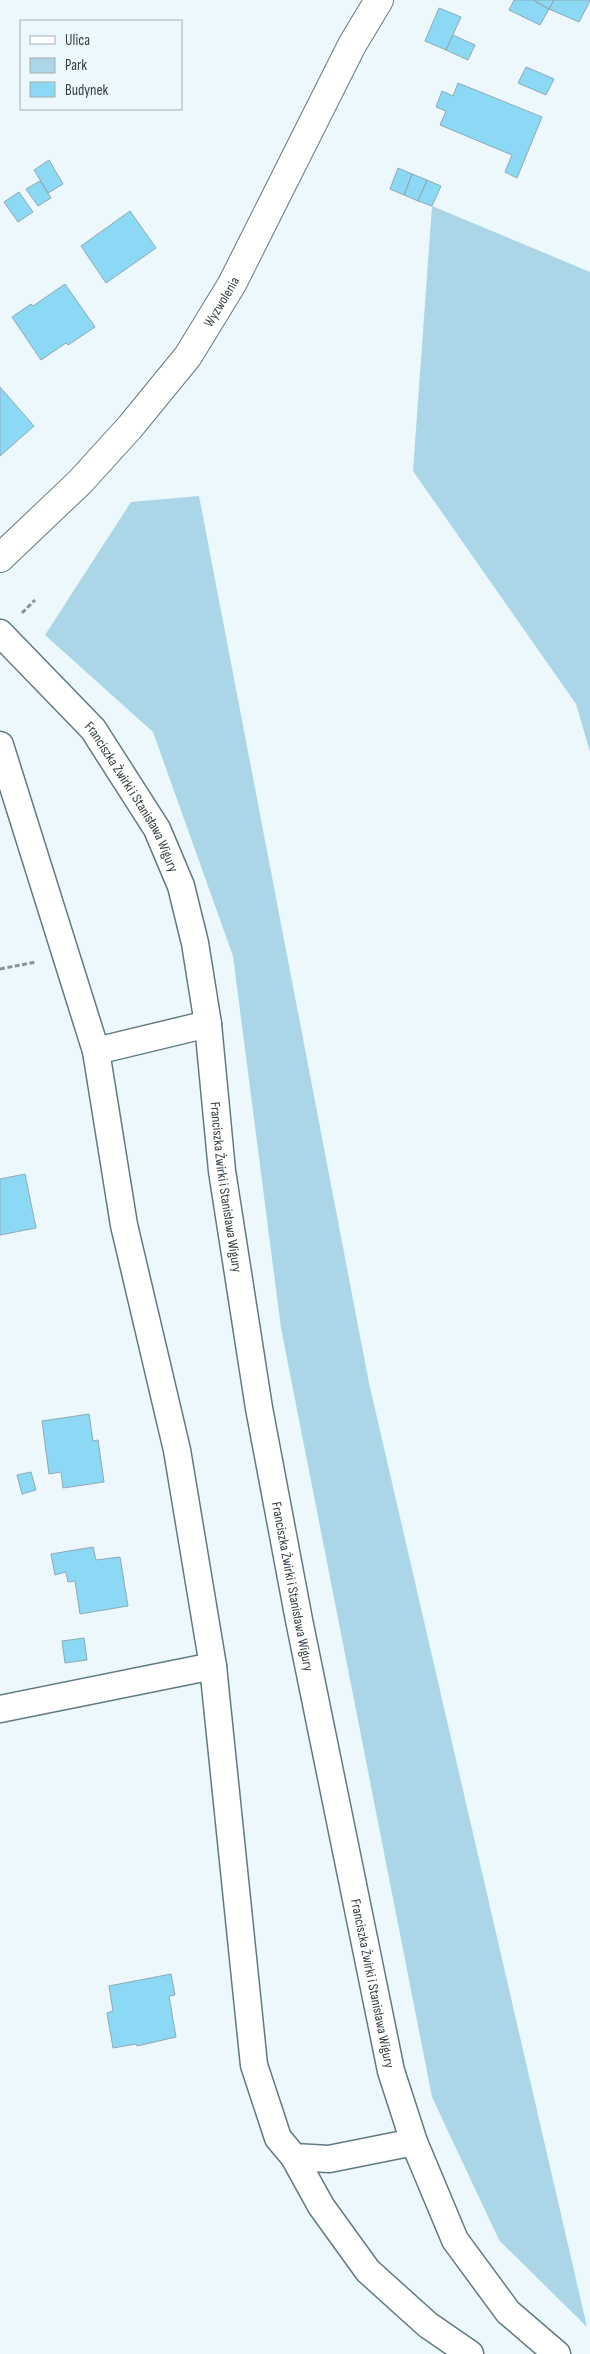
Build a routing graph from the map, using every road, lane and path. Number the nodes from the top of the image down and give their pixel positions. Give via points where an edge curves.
1 (378, 0) edge
2 (0, 558) edge
3 (0, 634) edge
4 (0, 745) edge
5 (66, 955) junction
6 (0, 970) edge
7 (208, 1024) junction
8 (96, 1051) junction
9 (212, 1666) junction
10 (0, 1709) edge
11 (414, 2142) junction
12 (294, 2157) junction
13 (470, 2354) edge
14 (557, 2354) edge

1 - 2 street, Wyzwolenia via 352,44 232,284 188,356 91,470
3 - 7 street, Franciszka Żwirki i Stanisława Wigury via 93,729 157,830 181,886 195,943
4 - 5 street
5 - 6 path
5 - 8 street
7 - 8 street
7 - 11 street, Franciszka Żwirki i Stanisława Wigury via 222,1171 263,1427 391,2070
8 - 9 street via 124,1225 177,1450
9 - 10 street
9 - 12 street via 254,2065 278,2138
11 - 12 street via 329,2159
11 - 14 street, Franciszka Żwirki i Stanisława Wigury via 455,2240 508,2312
12 - 13 street via 321,2206 368,2271 428,2325

